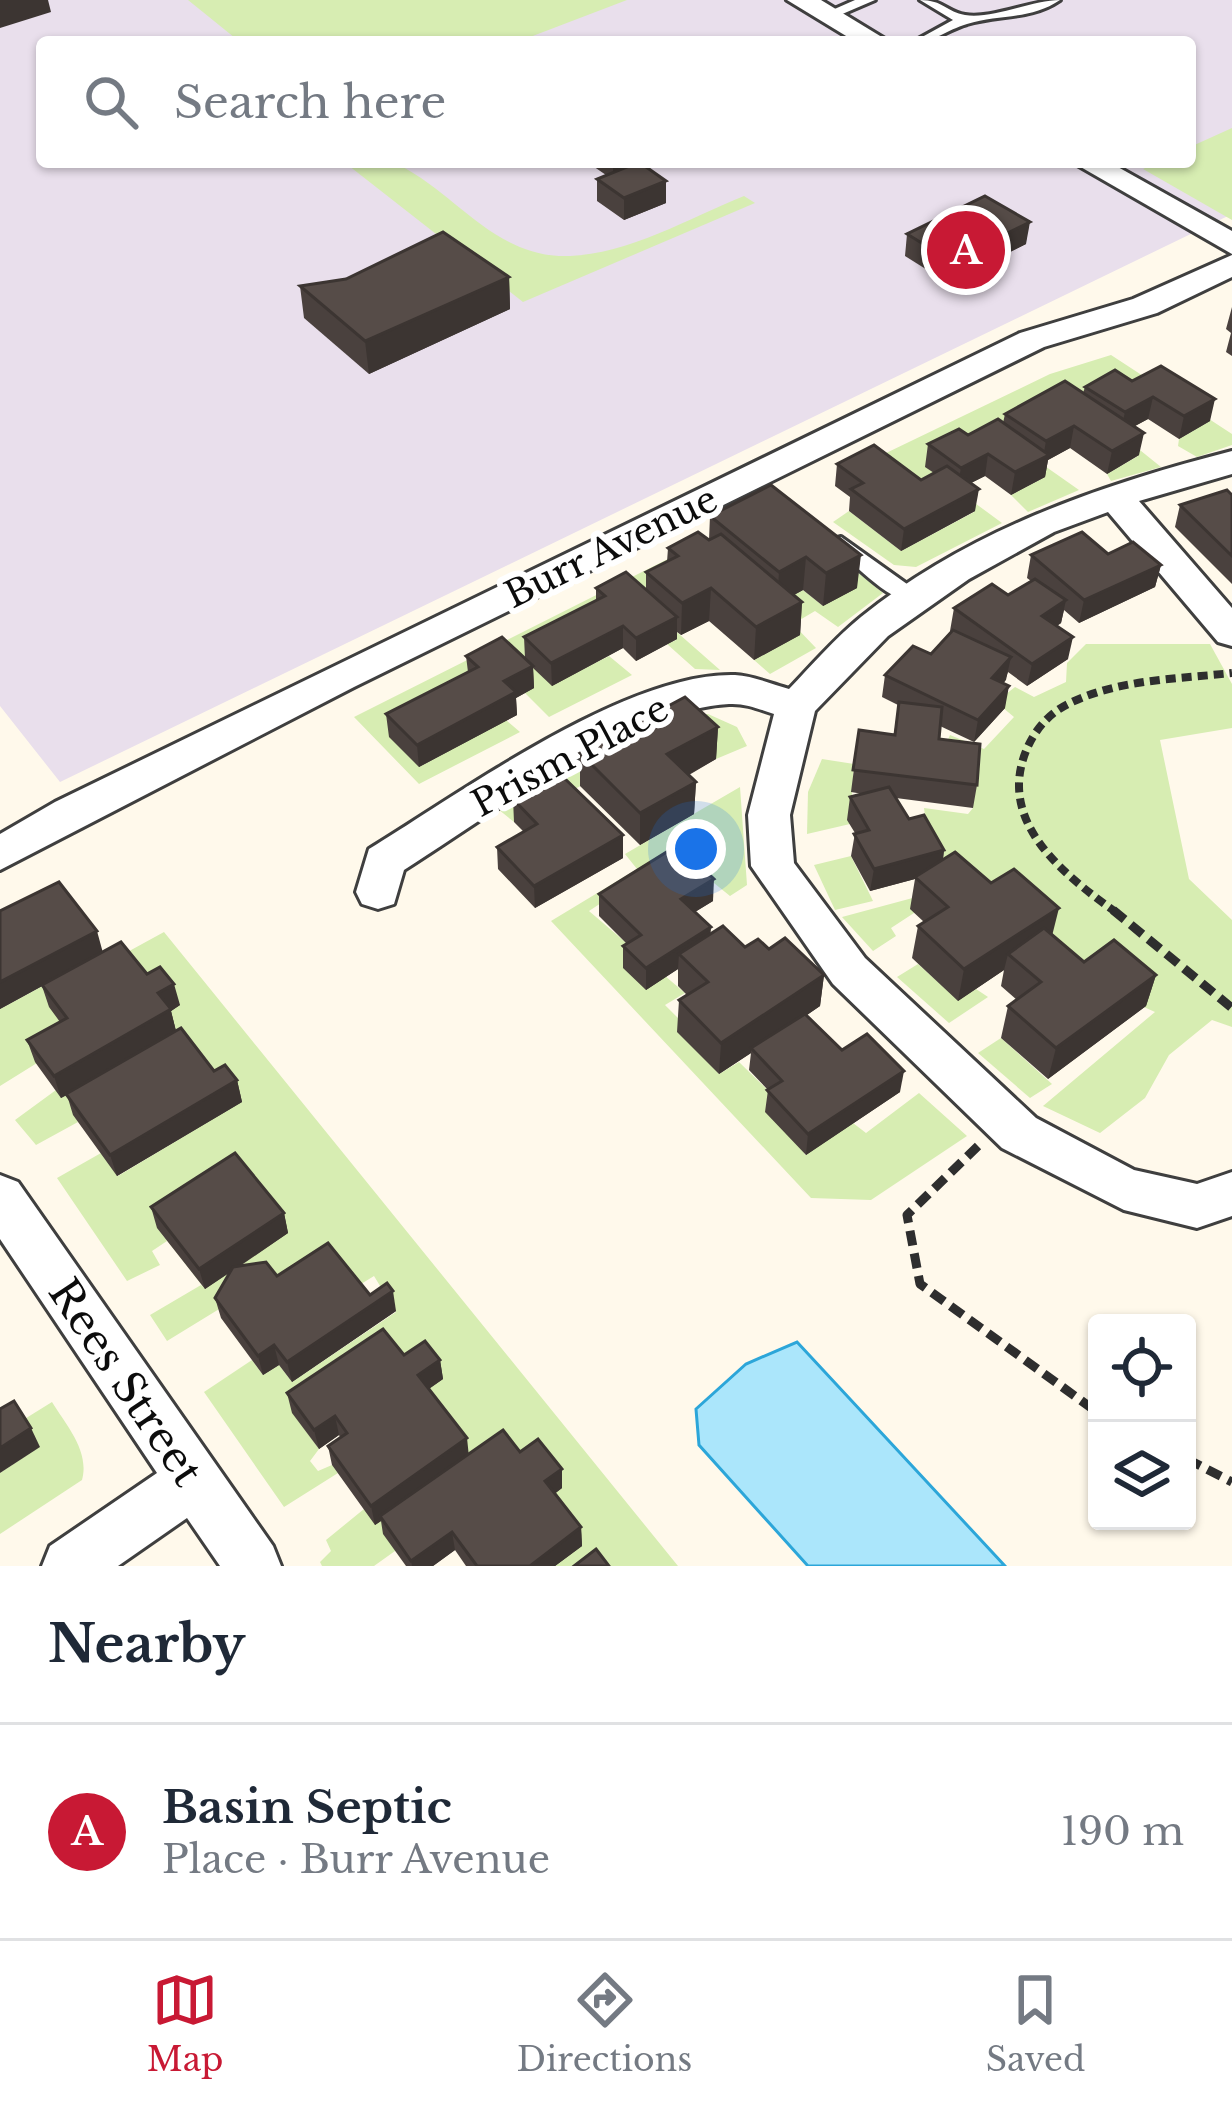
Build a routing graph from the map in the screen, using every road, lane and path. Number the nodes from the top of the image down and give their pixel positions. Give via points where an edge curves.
1 (801, 0) edge
2 (868, 0) edge
3 (927, 0) edge
4 (1053, 0) edge
5 (828, 15) junction
6 (963, 20) junction
7 (865, 36) edge
8 (932, 36) edge
9 (1098, 168) edge
10 (1232, 244) edge
11 (1232, 266) edge
12 (1232, 462) edge
13 (1115, 496) junction
14 (826, 531) edge
15 (918, 598) junction
16 (1232, 633) edge
17 (1232, 673) edge
18 (796, 706) junction
19 (0, 854) edge
20 (378, 892) dead end
21 (1232, 1008) edge
22 (1005, 1120) junction
23 (1232, 1194) edge
24 (0, 1197) edge
25 (1088, 1405) edge
26 (1196, 1464) edge
27 (193, 1481) junction
28 (1232, 1482) edge
29 (70, 1566) edge
30 (253, 1566) edge

1 - 5 street
2 - 5 lane
3 - 6 lane
4 - 6 lane
5 - 7 street
6 - 8 lane
9 - 10 street
11 - 19 street, Burr Avenue via 1145,306 1032,340 766,483 340,677
12 - 13 street
13 - 15 street via 977,557
13 - 16 street
14 - 15 lane
15 - 18 street via 860,639
17 - 21 path via 1068,703 1040,724 1016,771 1030,831 1053,860
18 - 20 street, Prism Place via 734,689 670,698 384,861
18 - 22 street via 769,815 773,866 849,971
22 - 23 street via 1124,1189 1197,1205
22 - 25 path via 907,1215 920,1284
24 - 27 street, Rees Street
26 - 28 path
27 - 29 street
27 - 30 street, Rees Street

